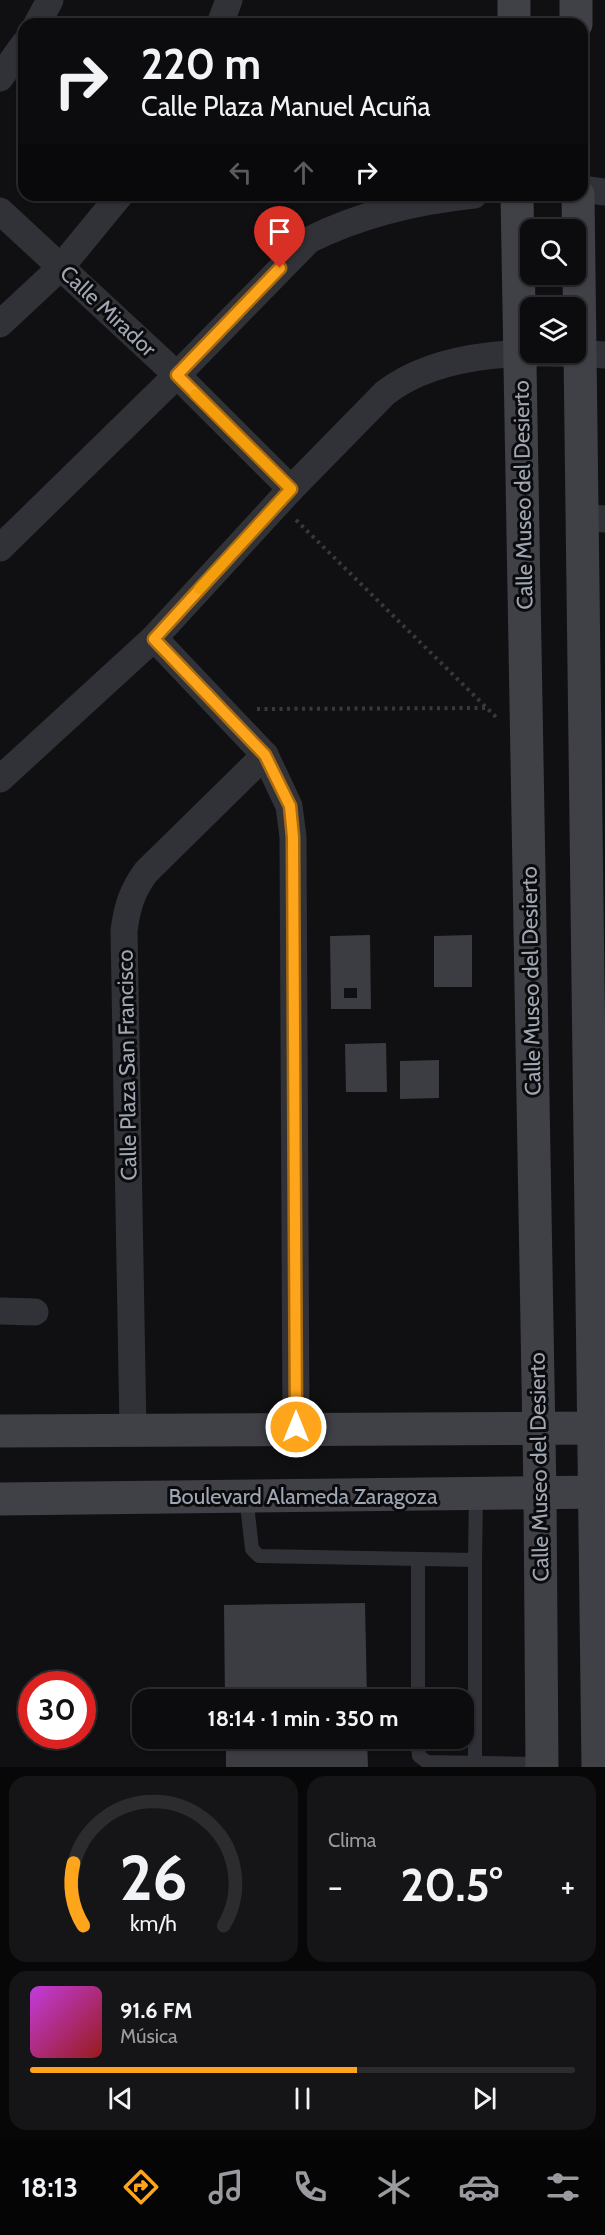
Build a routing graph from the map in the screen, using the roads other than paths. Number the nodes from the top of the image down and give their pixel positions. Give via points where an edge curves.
1 (50, 0) edge
2 (229, 0) edge
3 (514, 0) edge
4 (576, 0) edge
5 (40, 18) edge
6 (222, 18) edge
7 (514, 18) edge
8 (576, 18) edge
9 (18, 52) edge
10 (0, 78) edge
11 (588, 190) edge
12 (605, 192) edge
13 (115, 201) edge
14 (421, 201) edge
15 (518, 201) edge
16 (579, 201) edge
17 (0, 211) edge
18 (61, 267) junction
19 (0, 324) edge
20 (520, 352) joint
21 (593, 354) edge
22 (520, 363) edge
23 (177, 375) junction
24 (284, 496) junction
25 (593, 518) edge
26 (0, 548) edge
27 (154, 639) junction
28 (265, 755) junction
29 (0, 779) edge
30 (597, 1018) edge
31 (0, 1311) edge
32 (35, 1312) dead end
33 (296, 1427) junction
34 (600, 1428) edge
35 (539, 1429) junction
36 (133, 1430) junction
37 (0, 1431) edge
38 (600, 1492) edge
39 (540, 1494) junction
40 (476, 1495) junction
41 (246, 1496) junction
42 (0, 1499) edge
43 (418, 1560) junction
44 (475, 1560) junction
45 (417, 1689) edge
46 (417, 1749) edge
47 (475, 1763) junction
48 (542, 1765) edge
49 (598, 1767) edge

1 - 5 street
2 - 6 street
3 - 7 street
4 - 8 street
9 - 10 street
11 - 12 street
13 - 18 street
14 - 23 street via 309,240
15 - 20 street, Calle Museo del Desierto
16 - 21 street
17 - 18 street, Calle Mirador
18 - 19 street
18 - 23 street, Calle Mirador
20 - 24 street via 439,365 402,380
21 - 25 street
22 - 35 street, Calle Museo del Desierto
23 - 24 street, Calle Mirador
23 - 26 street
24 - 27 street
25 - 30 street
27 - 28 street
27 - 29 street
28 - 33 street via 290,806 293,837
28 - 36 street, Calle Plaza San Francisco via 146,872 127,907 124,931
30 - 34 street
31 - 32 street
33 - 35 street
33 - 36 street
34 - 35 street
34 - 38 street
35 - 39 street, Calle Museo del Desierto
36 - 37 street
38 - 39 street, Boulevard Alameda Zaragoza
38 - 49 street
39 - 40 street, Boulevard Alameda Zaragoza
39 - 48 street, Calle Museo del Desierto
40 - 41 street, Boulevard Alameda Zaragoza
40 - 44 lane
41 - 42 street, Boulevard Alameda Zaragoza
41 - 43 lane via 252,1549 259,1556
43 - 44 lane
43 - 45 lane
44 - 47 lane
46 - 47 lane via 422,1760
47 - 48 lane

